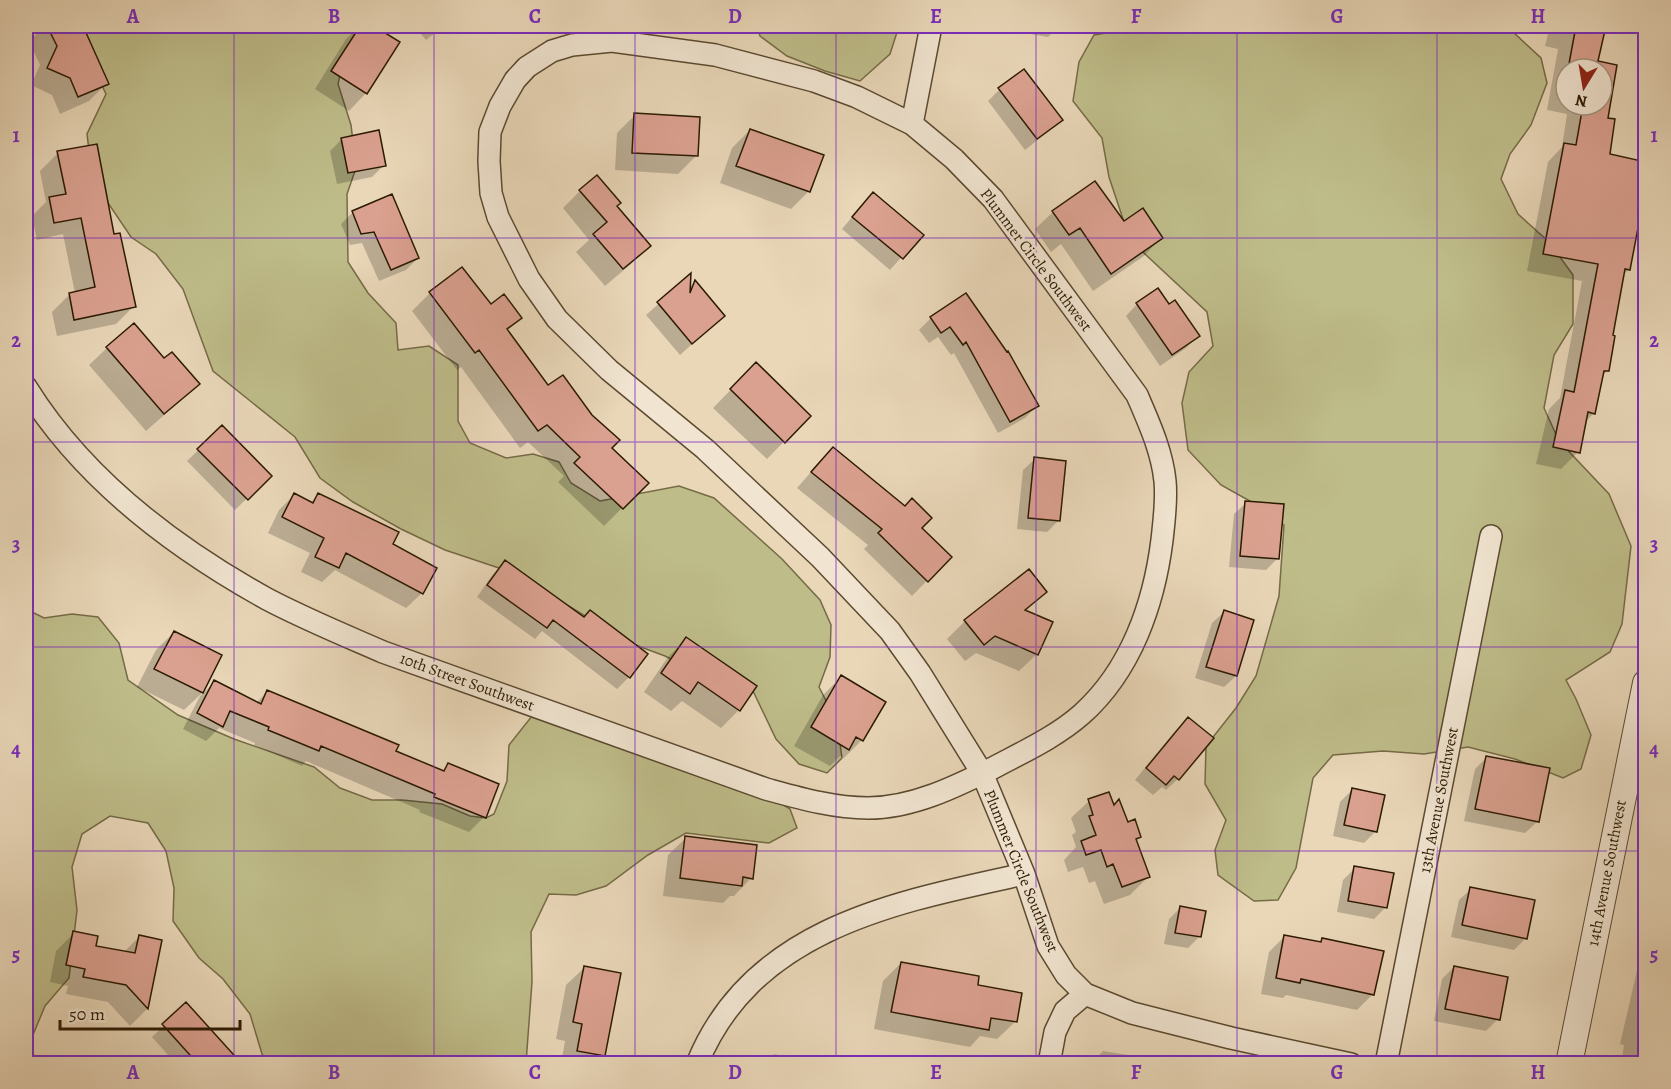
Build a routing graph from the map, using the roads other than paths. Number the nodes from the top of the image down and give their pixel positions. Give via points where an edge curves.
1 (931, 26) edge
2 (912, 124) junction
3 (26, 387) edge
4 (1491, 536) dead end
5 (1646, 683) edge
6 (982, 773) junction
7 (1024, 874) junction
8 (1085, 994) junction
9 (697, 1064) edge
10 (1049, 1064) edge
11 (1351, 1064) edge
12 (1386, 1064) edge
13 (1569, 1064) edge

1 - 2 street
2 - 6 street, Plummer Circle Southwest via 993,199 1137,395 1151,427 1165,483 1165,520 1151,596 1126,658 1108,686 1081,714 1026,751
2 - 6 street, Plummer Circle Southwest via 814,81 715,55 612,41 572,45 552,51 527,67 500,106 490,132 491,193 498,217 529,279 557,319 820,557 890,632
3 - 6 street, 10th Street Southwest via 60,436 92,471 152,524 268,599 383,652 805,800 870,808 906,803
4 - 12 street, 13th Avenue Southwest
5 - 13 street, 14th Avenue Southwest
6 - 7 street, Plummer Circle Southwest
7 - 8 street, Plummer Circle Southwest via 1048,946 1066,975
7 - 9 street via 873,913 828,930 788,952 737,995 721,1016
8 - 10 street via 1065,1011 1055,1032
8 - 11 street via 1132,1013

